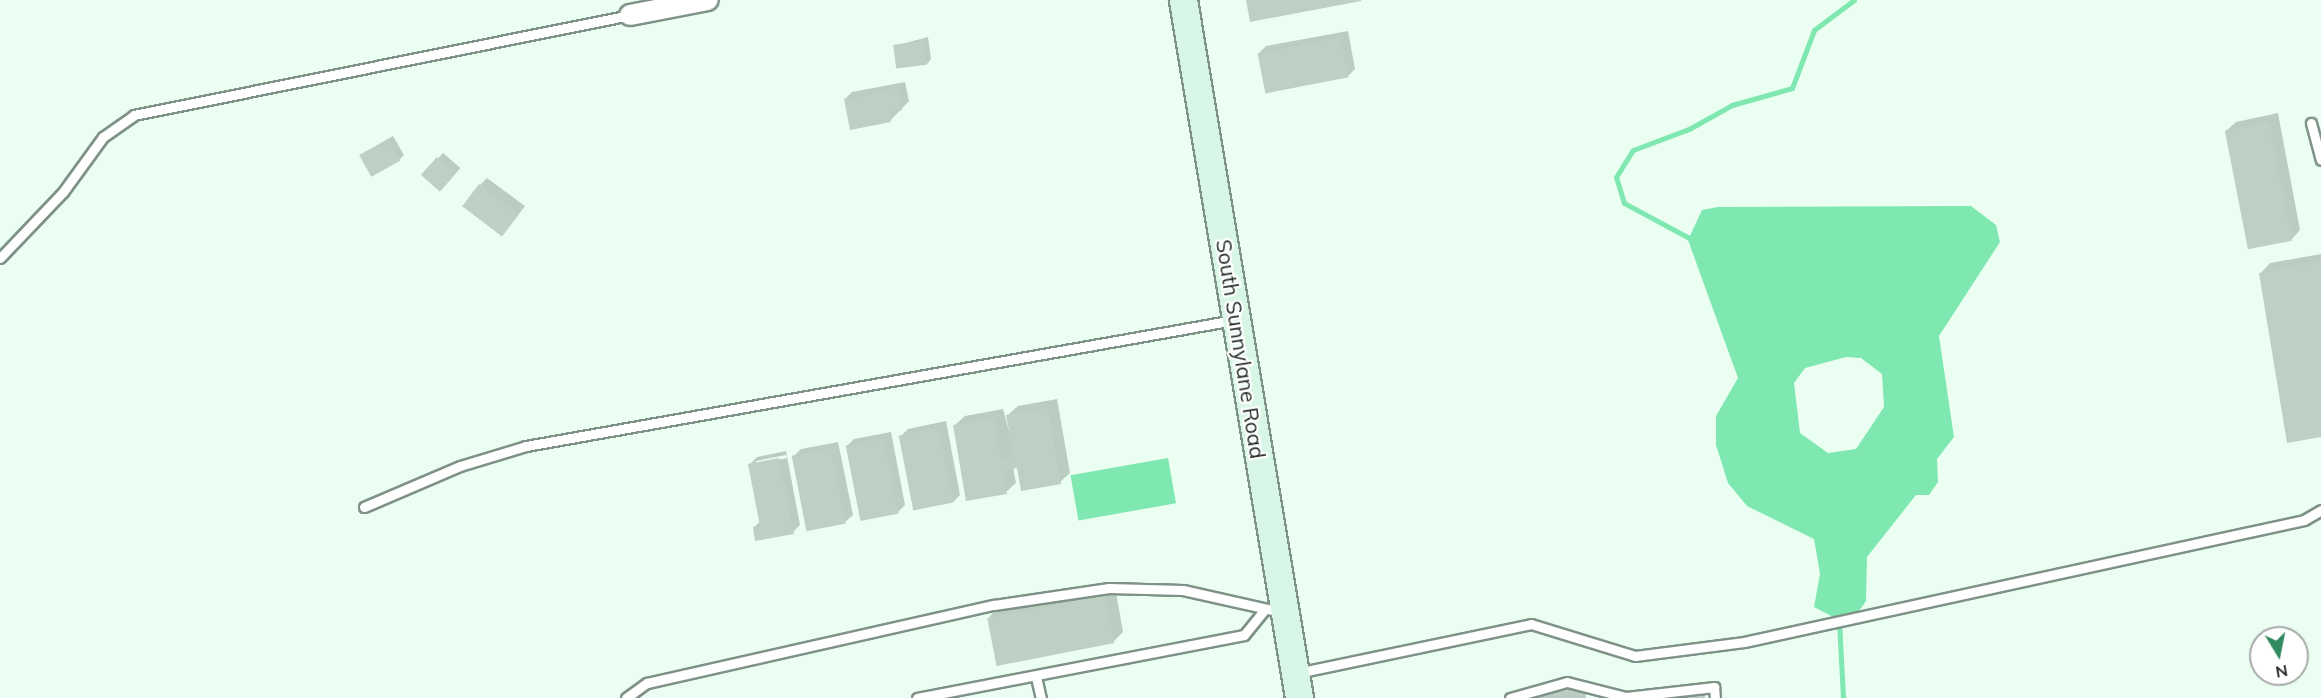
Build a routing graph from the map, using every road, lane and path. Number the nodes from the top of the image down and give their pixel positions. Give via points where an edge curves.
1 (708, 0) edge
2 (1183, 0) edge
3 (630, 15) joint
4 (2311, 123) dead end
5 (2321, 160) edge
6 (0, 258) edge
7 (1236, 319) junction
8 (364, 507) dead end
9 (2321, 510) edge
10 (1275, 611) junction
11 (1036, 677) junction
12 (1296, 686) edge
13 (931, 697) edge
14 (626, 698) edge
15 (917, 698) edge
16 (1041, 698) edge
17 (1510, 698) edge
18 (1716, 698) edge

1 - 3 street
2 - 7 street, South Sunnylane Road
3 - 6 lane via 134,115 104,137 63,192
4 - 5 lane
7 - 8 lane via 526,446 460,466
7 - 10 street, South Sunnylane Road
9 - 12 lane via 2304,520 1744,642 1635,656 1531,624
10 - 11 lane via 1244,635
10 - 12 street, South Sunnylane Road
10 - 14 lane via 1183,590 1109,588 994,605 659,681
11 - 13 lane
11 - 16 lane
13 - 15 lane
17 - 18 lane via 1567,682 1626,697 1714,687

